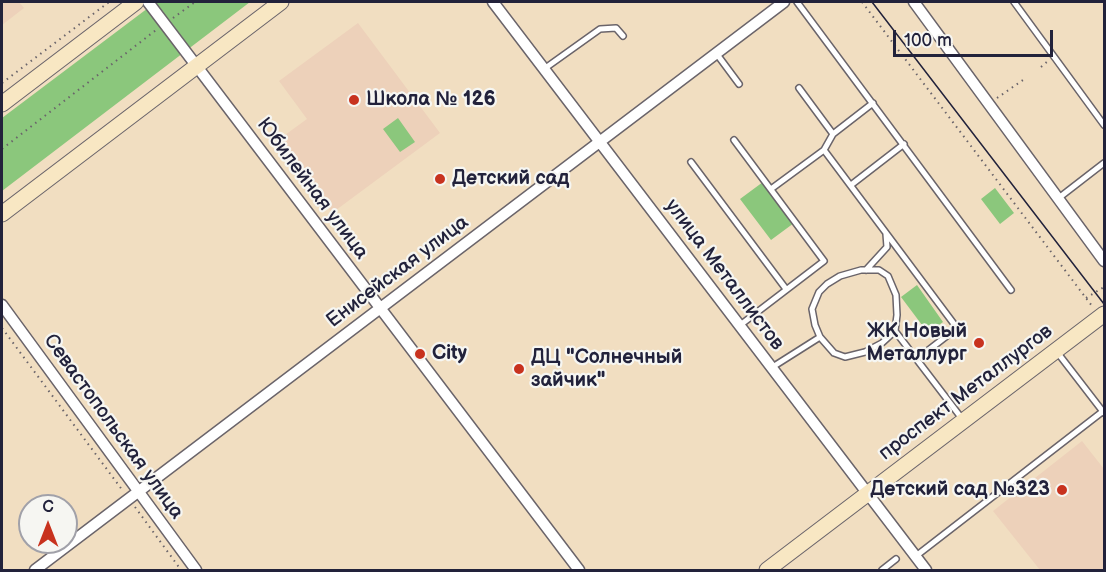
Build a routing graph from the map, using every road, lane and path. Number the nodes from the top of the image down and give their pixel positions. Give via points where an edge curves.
1 (109, 2) edge
2 (136, 2) edge
3 (148, 2) edge
4 (195, 2) edge
5 (281, 2) edge
6 (493, 2) edge
7 (784, 2) edge
8 (797, 2) edge
9 (862, 2) edge
10 (914, 2) edge
11 (1014, 2) edge
12 (164, 24) junction
13 (623, 36) dead end
14 (716, 53) junction
15 (196, 66) junction
16 (544, 69) junction
17 (1023, 80) dead end
18 (2, 83) edge
19 (738, 84) dead end
20 (799, 88) dead end
21 (873, 103) junction
22 (990, 103) junction
23 (2, 104) edge
24 (1104, 125) edge
25 (832, 134) junction
26 (599, 141) junction
27 (734, 141) dead end
28 (904, 144) junction
29 (2, 149) edge
30 (825, 150) junction
31 (691, 162) dead end
32 (1104, 163) edge
33 (851, 185) junction
34 (771, 189) junction
35 (1060, 197) junction
36 (2, 214) edge
37 (885, 231) junction
38 (1104, 261) edge
39 (866, 270) junction
40 (1104, 287) edge
41 (786, 289) junction
42 (1011, 290) dead end
43 (2, 305) edge
44 (380, 308) junction
45 (1104, 314) edge
46 (740, 326) junction
47 (2, 328) edge
48 (895, 331) junction
49 (820, 337) junction
50 (1056, 351) junction
51 (917, 358) junction
52 (771, 368) junction
53 (1103, 412) edge
54 (964, 421) junction
55 (868, 494) junction
56 (133, 496) junction
57 (915, 556) junction
58 (896, 560) dead end
59 (35, 570) edge
60 (181, 570) edge
61 (196, 570) edge
62 (579, 570) edge
63 (768, 570) edge
64 (882, 570) edge
65 (926, 570) edge

1 - 18 path
2 - 23 street
3 - 12 street, Юбилейная улица
4 - 12 path
5 - 15 street
6 - 16 street, улица Металлистов
7 - 14 street, Енисейская улица
8 - 21 lane
9 - 40 path via 1086,298
10 - 22 street
11 - 24 lane
12 - 15 street, Юбилейная улица
12 - 29 path
13 - 16 lane via 616,28 600,28
14 - 19 lane
14 - 26 street, Енисейская улица
15 - 36 street
15 - 44 street, Юбилейная улица
16 - 26 street, улица Металлистов
17 - 22 path
20 - 25 lane
21 - 25 lane
21 - 28 lane
22 - 35 street
25 - 30 lane
26 - 44 street, Енисейская улица
26 - 46 street, улица Металлистов
27 - 34 lane
28 - 33 lane
28 - 42 lane
30 - 33 lane
30 - 34 lane
31 - 41 lane
32 - 35 lane
33 - 37 lane
34 - 41 lane via 824,261
35 - 38 street
37 - 39 lane via 886,247
37 - 51 lane via 957,328
39 - 48 lane via 883,272 891,280 896,295
39 - 49 lane via 840,276 819,292 812,309
41 - 46 lane
43 - 56 street, Севастопольская улица
44 - 56 street, Енисейская улица
44 - 62 street, Юбилейная улица
45 - 50 street, проспект Металлургов
46 - 52 street, улица Металлистов
47 - 56 path
48 - 49 lane via 866,352 845,357 834,353
48 - 51 lane
49 - 52 lane
50 - 53 lane
50 - 54 street, проспект Металлургов
51 - 54 lane
52 - 55 street, улица Металлистов
53 - 57 lane
54 - 55 street, проспект Металлургов
55 - 57 street, улица Металлистов
55 - 63 street, проспект Металлургов
56 - 59 street, Енисейская улица
56 - 60 path
56 - 61 street, Севастопольская улица
57 - 65 street, улица Металлистов
58 - 64 lane

